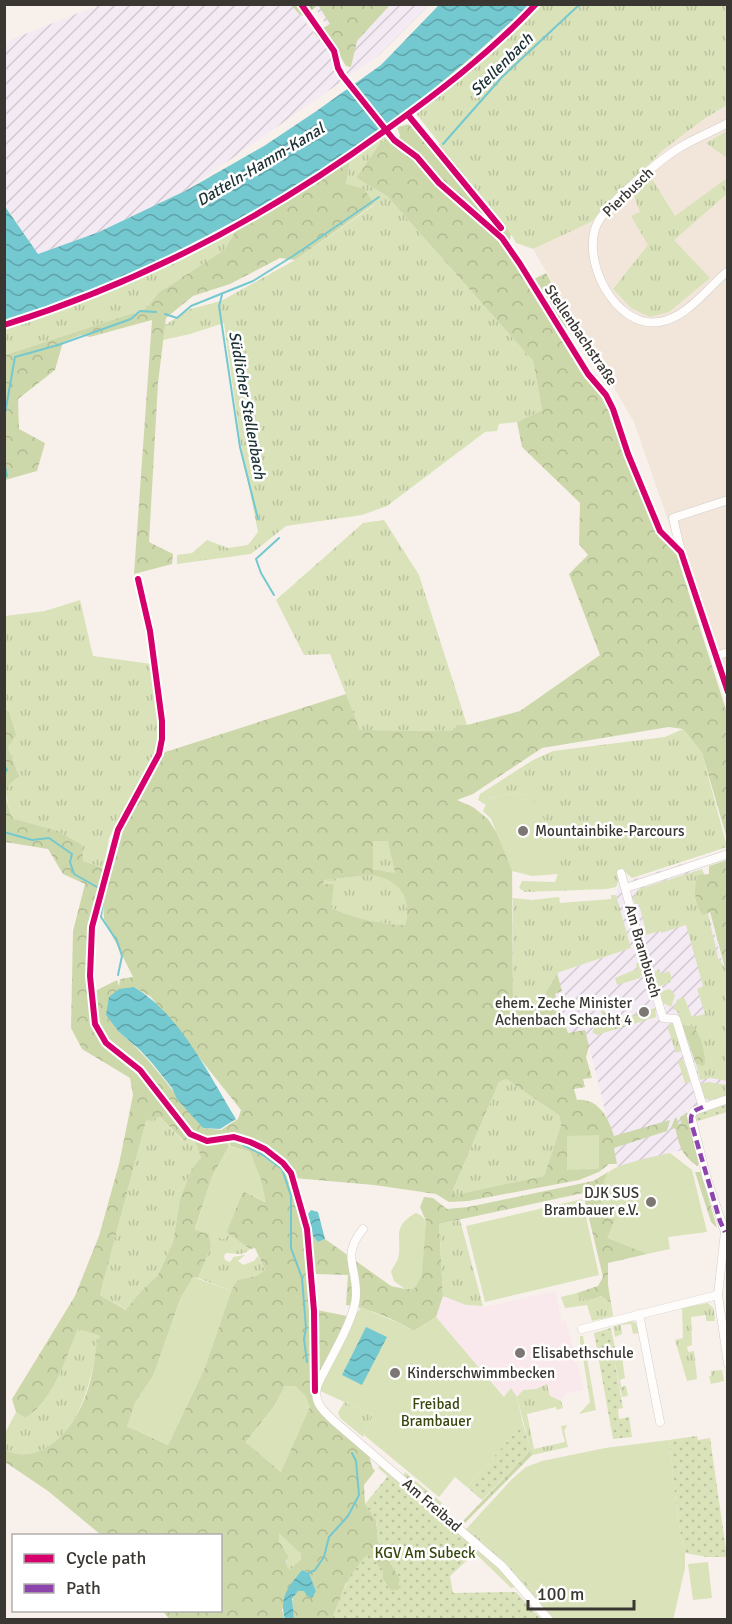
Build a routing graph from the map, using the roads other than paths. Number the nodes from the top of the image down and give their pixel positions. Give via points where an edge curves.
1 (728, 123) edge
2 (388, 134) dead end
3 (728, 271) edge
4 (728, 500) edge
5 (681, 552) junction
6 (728, 652) edge
7 (716, 656) junction
8 (728, 692) edge
9 (728, 854) edge
10 (621, 873) dead end
11 (626, 888) junction
12 (728, 1099) edge
13 (703, 1107) junction
14 (363, 1229) dead end
15 (726, 1232) edge
16 (718, 1295) junction
17 (639, 1314) junction
18 (582, 1329) dead end
19 (728, 1364) edge
20 (660, 1422) dead end
21 (549, 1620) edge

1 - 3 street, Pierbusch via 676,149 635,183 599,220 593,247 600,279 609,296 631,315 648,322 678,315
2 - 5 street, Stellenbachstraße via 502,238 588,374 606,395 660,531
4 - 5 street, Stellenbachstraße via 673,518
5 - 7 street, Stellenbachstraße
6 - 7 street
7 - 8 street, Stellenbachstraße
9 - 11 street, Am Brambusch
10 - 11 street
11 - 13 street, Am Brambusch via 663,1017 676,1019
12 - 13 street
13 - 15 street via 694,1111 692,1122
14 - 21 street, Am Freibad via 350,1256 356,1288 354,1308 315,1391 316,1401 334,1421 502,1566
15 - 16 street
16 - 17 street
16 - 19 street
17 - 18 street
17 - 20 street

